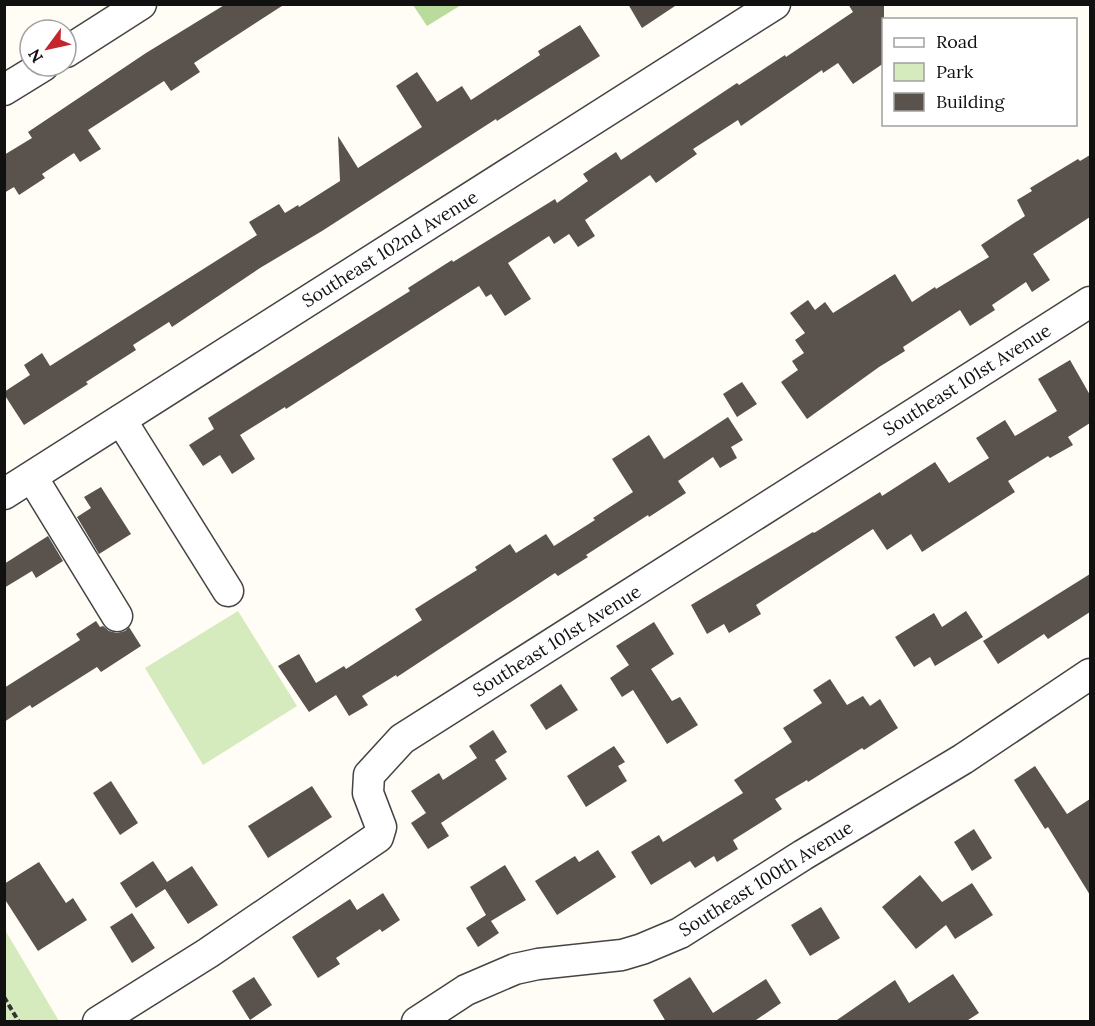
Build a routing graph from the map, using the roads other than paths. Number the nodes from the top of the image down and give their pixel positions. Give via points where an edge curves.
1 (141, 4) edge
2 (775, 4) edge
3 (740, 14) edge
4 (78, 43) edge
5 (24, 78) edge
6 (4, 90) edge
7 (1090, 302) edge
8 (121, 420) junction
9 (32, 477) junction
10 (4, 494) edge
11 (228, 591) dead end
12 (117, 616) dead end
13 (1090, 674) edge
14 (98, 1022) edge
15 (417, 1022) edge

1 - 4 street
2 - 3 street, Southeast 102nd Avenue
3 - 8 street, Southeast 102nd Avenue
5 - 6 street
7 - 14 street, Southeast 101st Avenue via 402,738 369,775 368,793 381,827 378,837 208,953
8 - 9 street, Southeast 102nd Avenue
8 - 11 street
9 - 10 street, Southeast 102nd Avenue
9 - 12 street
13 - 15 street, Southeast 100th Avenue via 963,759 663,942 622,955 515,969 466,990

